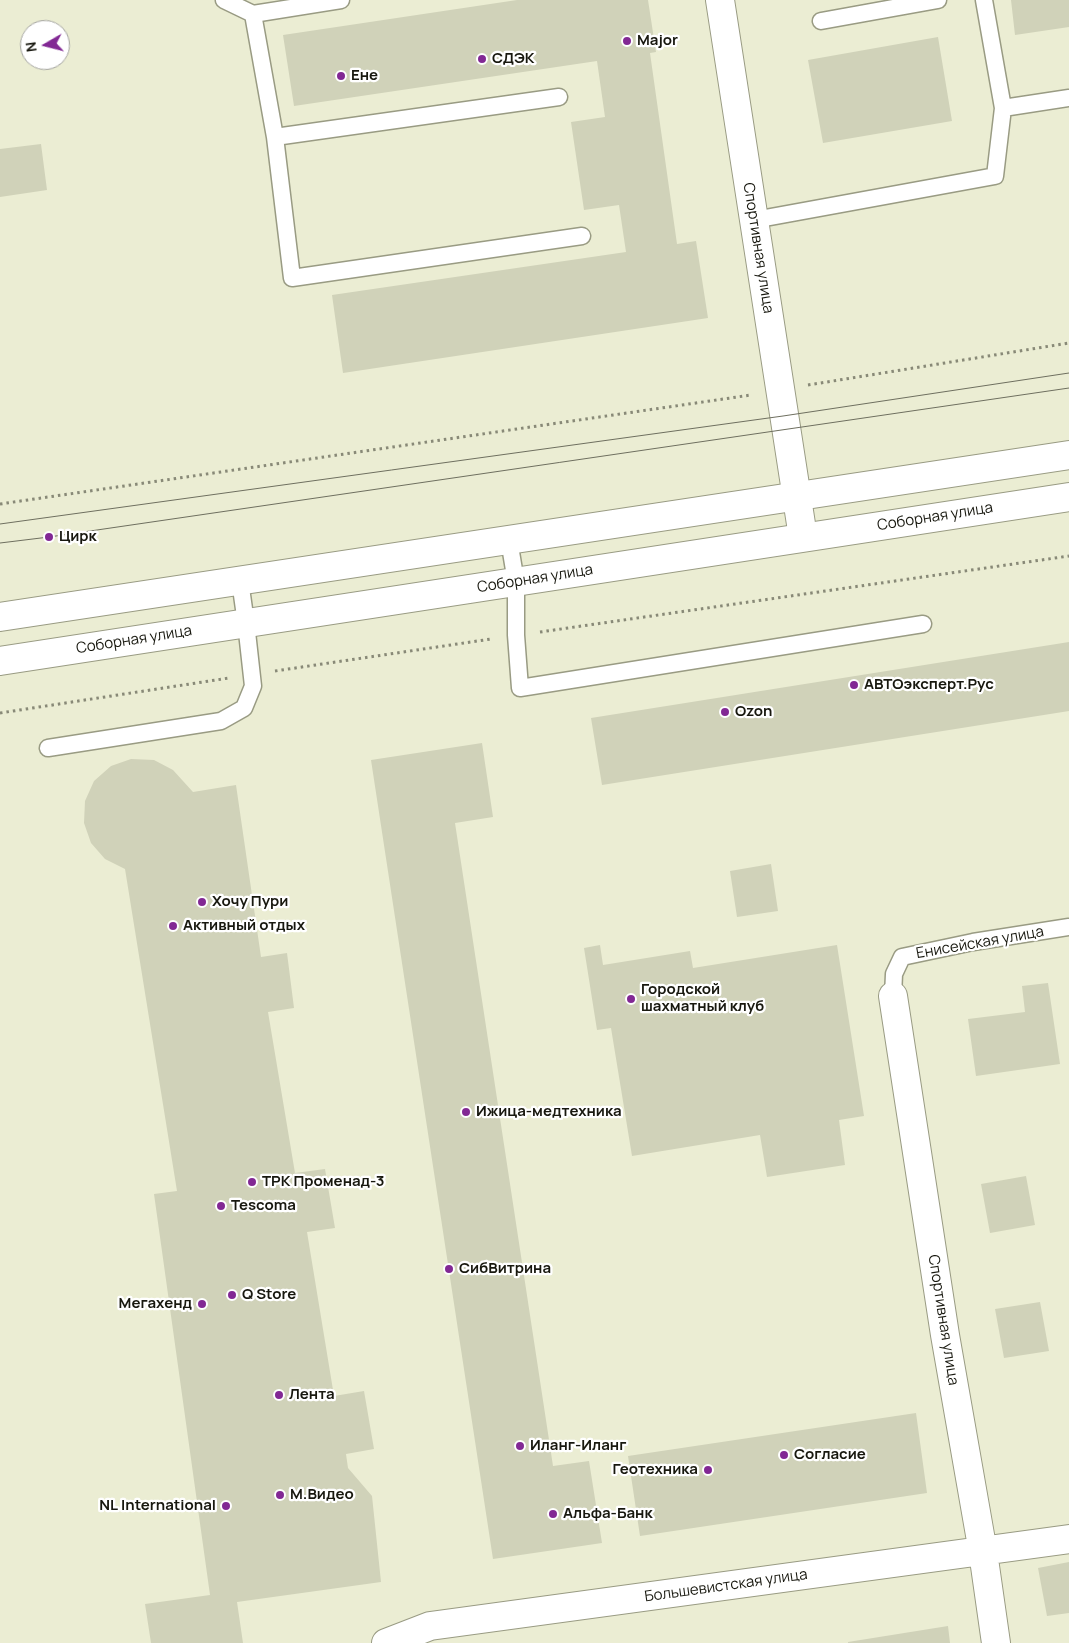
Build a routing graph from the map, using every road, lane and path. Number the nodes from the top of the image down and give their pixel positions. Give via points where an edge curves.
1 (224, 0) edge
2 (341, 0) edge
3 (720, 0) edge
4 (938, 0) edge
5 (984, 0) edge
6 (253, 14) junction
7 (820, 21) dead end
8 (559, 97) dead end
9 (1069, 98) edge
10 (1003, 108) junction
11 (275, 138) junction
12 (754, 220) junction
13 (582, 236) dead end
14 (1069, 343) edge
15 (800, 387) dead end
16 (760, 393) dead end
17 (1069, 455) edge
18 (796, 497) junction
19 (1069, 497) edge
20 (0, 504) edge
21 (803, 537) junction
22 (509, 540) junction
23 (240, 581) junction
24 (516, 582) junction
25 (0, 618) edge
26 (246, 623) junction
27 (923, 624) dead end
28 (0, 661) edge
29 (48, 748) dead end
30 (1069, 927) edge
31 (893, 996) joint
32 (1069, 1539) edge
33 (982, 1552) junction
34 (386, 1643) edge
35 (996, 1643) edge

1 - 6 lane
2 - 6 lane
3 - 12 main road, Спортивная улица
4 - 7 lane
5 - 10 lane
6 - 11 lane
8 - 11 lane
9 - 10 lane
10 - 12 lane via 995,176
11 - 13 lane via 292,278
12 - 18 main road, Спортивная улица
14 - 15 path
16 - 20 path
17 - 18 main road
18 - 21 main road, Спортивная улица
18 - 22 main road
19 - 21 main road, Соборная улица
21 - 24 main road, Соборная улица
22 - 23 main road
22 - 24 lane
23 - 25 main road
23 - 26 lane
24 - 26 main road, Соборная улица
24 - 27 lane via 520,688
26 - 28 main road, Соборная улица
26 - 29 lane via 253,686 244,708 221,721
30 - 31 lane, Енисейская улица via 902,957 894,974
31 - 33 main road, Спортивная улица
32 - 33 main road, Большевистская улица
33 - 34 main road, Большевистская улица via 430,1626
33 - 35 main road, Спортивная улица

